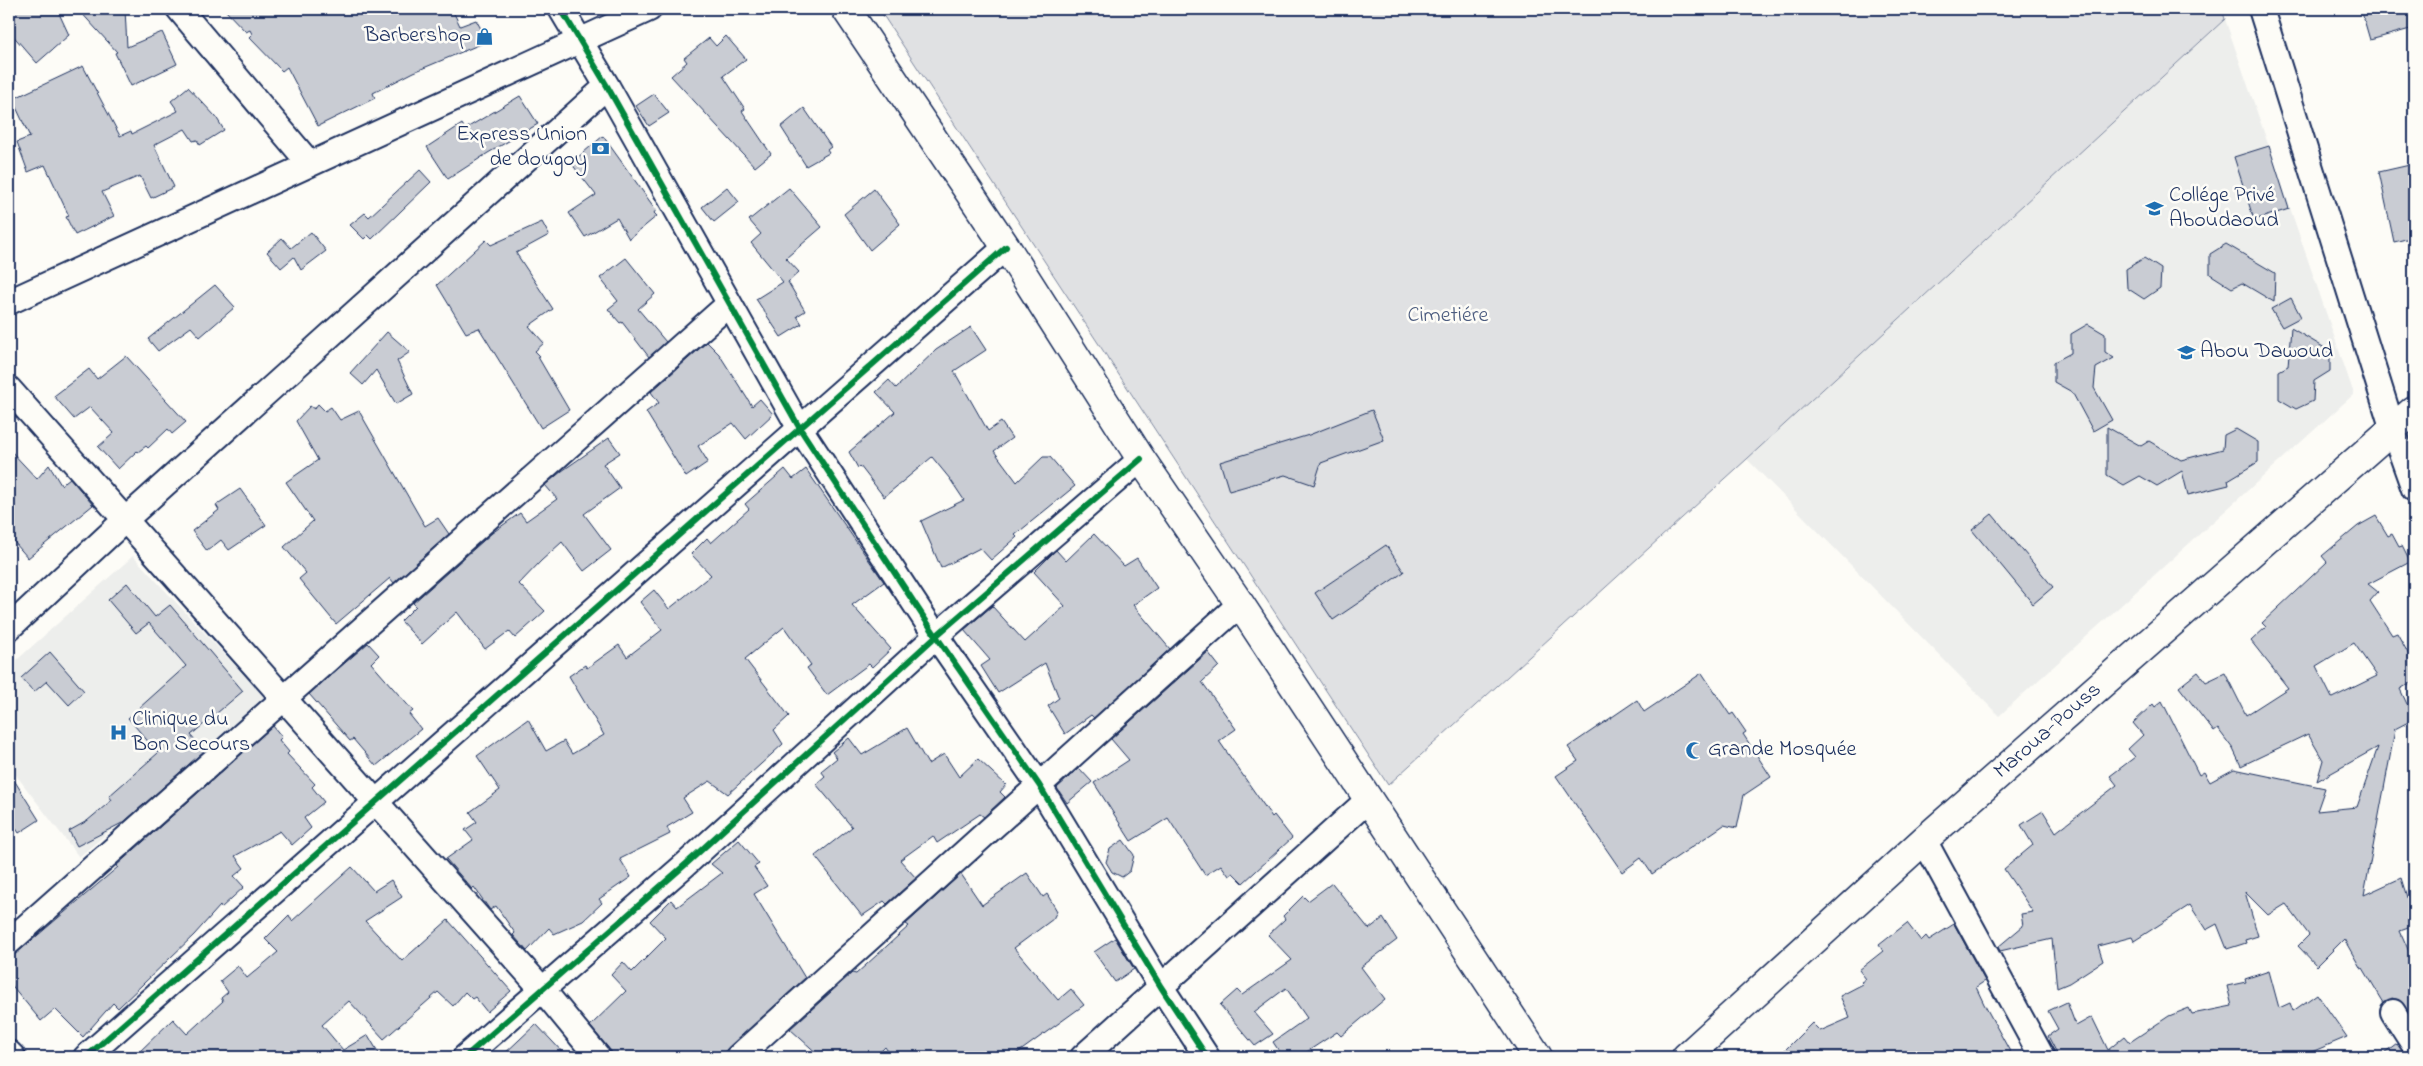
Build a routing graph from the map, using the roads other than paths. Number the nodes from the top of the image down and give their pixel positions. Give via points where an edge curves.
1 (179, 9) edge
2 (560, 9) edge
3 (649, 9) edge
4 (846, 9) edge
5 (2261, 9) edge
6 (580, 40) junction
7 (607, 86) junction
8 (310, 164) junction
9 (1006, 247) junction
10 (9, 302) edge
11 (729, 304) junction
12 (9, 389) edge
13 (2414, 410) edge
14 (799, 427) junction
15 (2392, 430) junction
16 (1142, 459) junction
17 (2414, 489) edge
18 (125, 520) junction
19 (1240, 604) junction
20 (9, 628) edge
21 (936, 636) junction
22 (284, 698) junction
23 (1038, 785) junction
24 (1368, 800) junction
25 (375, 803) junction
26 (1924, 840) junction
27 (9, 942) edge
28 (1162, 987) junction
29 (542, 989) junction
30 (2393, 1012) dead end
31 (2414, 1045) edge
32 (9, 1053) edge
33 (13, 1057) edge
34 (86, 1057) edge
35 (465, 1057) edge
36 (598, 1057) edge
37 (738, 1057) edge
38 (1083, 1057) edge
39 (1207, 1057) edge
40 (1538, 1057) edge
41 (1686, 1057) edge
42 (2042, 1057) edge

1 - 8 street
2 - 6 street
3 - 6 street
4 - 9 main road
5 - 15 street
6 - 7 street
6 - 8 street
7 - 11 street
7 - 18 street
8 - 10 street
9 - 14 street
9 - 16 main road
11 - 14 street
11 - 22 street
12 - 18 street
13 - 15 main road, Maroua-Pouss
14 - 21 street
14 - 25 street
15 - 17 street
15 - 26 main road, Maroua-Pouss
16 - 19 main road
16 - 21 street
18 - 20 street
18 - 22 street
19 - 23 street
19 - 24 main road
21 - 23 street
21 - 29 street via 693,858
22 - 25 street
22 - 27 street
23 - 28 street
23 - 37 street
24 - 28 street
24 - 40 main road
25 - 29 street
25 - 34 street
26 - 41 main road, Maroua-Pouss
26 - 42 street
28 - 38 street
28 - 39 street
29 - 35 street
29 - 36 street
30 - 31 street
32 - 33 street

